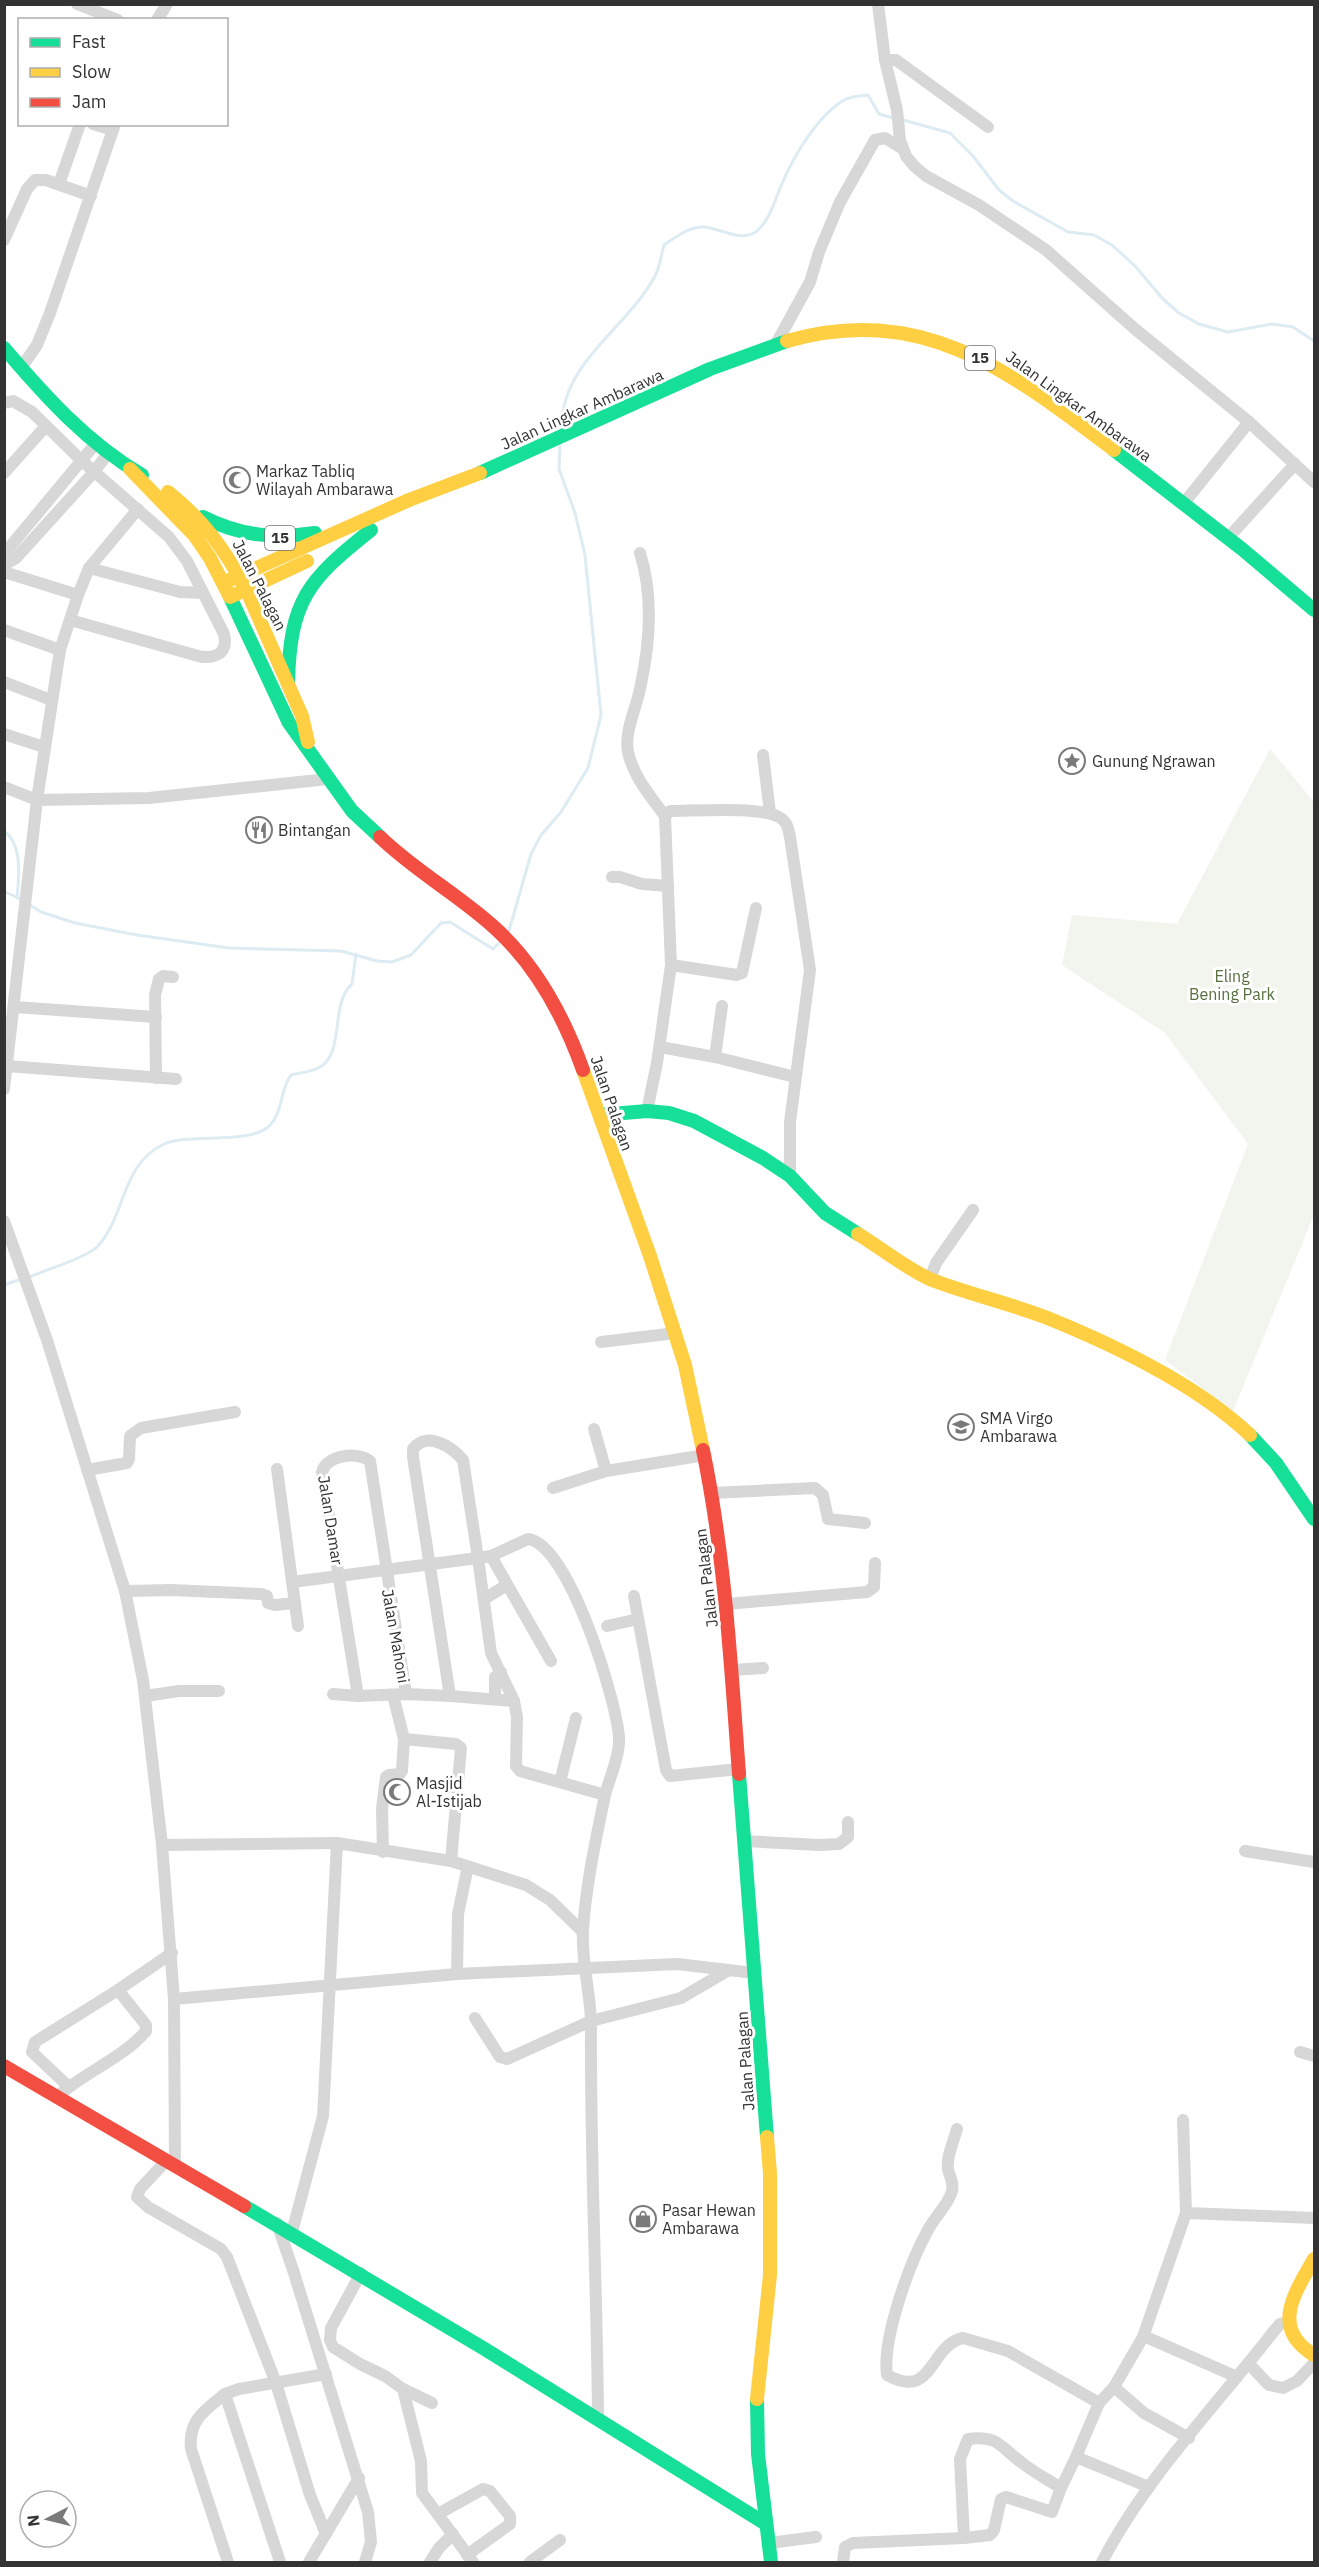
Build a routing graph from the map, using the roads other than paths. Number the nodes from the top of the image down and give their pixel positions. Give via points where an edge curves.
1 (878, 4) edge
2 (84, 6) edge
3 (113, 18) edge
4 (885, 60) junction
5 (79, 126) edge
6 (114, 127) edge
7 (988, 127) dead end
8 (903, 149) junction
9 (59, 184) junction
10 (91, 196) junction
11 (4, 240) edge
12 (776, 345) junction
13 (4, 348) edge
14 (21, 368) junction
15 (4, 403) edge
16 (1250, 422) junction
17 (46, 426) junction
18 (96, 443) junction
19 (108, 453) junction
20 (82, 461) junction
21 (1295, 464) junction
22 (130, 469) junction
23 (94, 472) junction
24 (4, 473) edge
25 (1314, 482) edge
26 (1184, 503) junction
27 (138, 509) junction
28 (195, 512) junction
29 (369, 524) junction
30 (1229, 537) junction
31 (640, 553) dead end
32 (4, 554) edge
33 (4, 565) edge
34 (89, 568) junction
35 (4, 572) edge
36 (239, 576) junction
37 (223, 583) junction
38 (246, 589) junction
39 (202, 593) junction
40 (78, 595) junction
41 (230, 597) junction
42 (1314, 610) edge
43 (70, 620) junction
44 (4, 630) edge
45 (60, 650) junction
46 (4, 682) edge
47 (288, 683) junction
48 (51, 700) junction
49 (4, 734) edge
50 (44, 747) junction
51 (311, 753) junction
52 (762, 755) dead end
53 (328, 779) junction
54 (4, 787) edge
55 (37, 800) junction
56 (770, 813) junction
57 (665, 816) junction
58 (612, 877) dead end
59 (668, 886) junction
60 (756, 908) dead end
61 (671, 965) junction
62 (173, 977) dead end
63 (722, 1006) dead end
64 (15, 1007) junction
65 (156, 1017) junction
66 (8, 1032) edge
67 (660, 1047) junction
68 (715, 1057) junction
69 (7, 1066) junction
70 (795, 1077) junction
71 (156, 1078) junction
72 (176, 1079) dead end
73 (4, 1089) edge
74 (647, 1111) junction
75 (600, 1115) junction
76 (790, 1176) junction
77 (973, 1210) dead end
78 (4, 1221) edge
79 (8, 1248) edge
80 (930, 1279) junction
81 (676, 1333) junction
82 (601, 1342) dead end
83 (235, 1412) dead end
84 (594, 1429) dead end
85 (705, 1455) junction
86 (323, 1466) joint
87 (277, 1469) dead end
88 (87, 1470) junction
89 (606, 1471) junction
90 (552, 1488) dead end
91 (712, 1493) junction
92 (1314, 1519) edge
93 (865, 1523) dead end
94 (491, 1556) junction
95 (478, 1558) junction
96 (875, 1563) dead end
97 (431, 1564) junction
98 (385, 1569) junction
99 (340, 1575) junction
100 (292, 1582) junction
101 (507, 1585) junction
102 (125, 1591) junction
103 (634, 1596) dead end
104 (484, 1599) junction
105 (295, 1603) junction
106 (726, 1604) junction
107 (638, 1619) junction
108 (298, 1626) dead end
109 (607, 1626) dead end
110 (551, 1661) dead end
111 (763, 1668) dead end
112 (732, 1670) junction
113 (501, 1672) junction
114 (219, 1691) dead end
115 (333, 1694) dead end
116 (399, 1694) junction
117 (145, 1696) junction
118 (358, 1696) junction
119 (450, 1696) junction
120 (495, 1699) junction
121 (514, 1701) junction
122 (576, 1718) dead end
123 (404, 1739) junction
124 (739, 1769) junction
125 (560, 1782) junction
126 (605, 1795) junction
127 (848, 1821) dead end
128 (745, 1841) junction
129 (337, 1843) junction
130 (162, 1845) junction
131 (1245, 1851) dead end
132 (383, 1852) junction
133 (450, 1861) junction
134 (1314, 1862) edge
135 (468, 1866) junction
136 (583, 1932) junction
137 (172, 1953) junction
138 (586, 1969) junction
139 (727, 1971) junction
140 (754, 1973) junction
141 (457, 1974) junction
142 (329, 1986) junction
143 (118, 1990) junction
144 (174, 1999) junction
145 (475, 2018) dead end
146 (591, 2021) junction
147 (1300, 2052) dead end
148 (1314, 2055) edge
149 (4, 2066) edge
150 (63, 2092) junction
151 (1183, 2120) dead end
152 (957, 2129) dead end
153 (171, 2162) junction
154 (1186, 2213) junction
155 (1314, 2218) edge
156 (277, 2223) junction
157 (292, 2232) junction
158 (1314, 2259) edge
159 (361, 2273) junction
160 (1288, 2322) junction
161 (1143, 2337) junction
162 (1314, 2355) edge
163 (1314, 2363) edge
164 (1249, 2364) junction
165 (326, 2374) junction
166 (1237, 2377) junction
167 (276, 2383) junction
168 (1114, 2387) junction
169 (403, 2389) junction
170 (225, 2394) junction
171 (432, 2403) dead end
172 (1100, 2403) junction
173 (598, 2417) junction
174 (1189, 2438) junction
175 (1076, 2457) junction
176 (359, 2478) junction
177 (1149, 2487) junction
178 (1061, 2488) junction
179 (438, 2514) junction
180 (766, 2524) junction
181 (326, 2534) junction
182 (453, 2534) junction
183 (816, 2537) dead end
184 (964, 2538) junction
185 (560, 2540) dead end
186 (769, 2542) junction
187 (470, 2559) edge
188 (228, 2562) edge
189 (280, 2562) edge
190 (309, 2562) edge
191 (365, 2562) edge
192 (430, 2562) edge
193 (530, 2562) edge
194 (771, 2562) edge
195 (843, 2562) edge
196 (1102, 2562) edge

1 - 4 street
2 - 3 street
4 - 7 street via 896,60
4 - 8 street
5 - 9 street
6 - 10 street
8 - 12 street via 885,138 875,140 840,202 810,282
8 - 16 street via 926,176 979,205 1046,250
9 - 10 street
9 - 11 street via 40,178 31,183
10 - 14 street via 37,345
12 - 26 main road, Jalan Lingkar Ambarawa / 15 via 812,335 858,330 899,333 946,344 990,362 1025,384
12 - 29 main road, Jalan Lingkar Ambarawa / 15 via 714,367 453,485 416,508
13 - 14 main road, Jalan Palagan / 15
14 - 18 main road, Jalan Palagan / 15
15 - 17 street via 22,405
16 - 21 street
16 - 26 street
17 - 20 street
17 - 24 street
18 - 19 main road, Jalan Palagan / 15
18 - 20 street
19 - 22 main road, Jalan Palagan / 15
19 - 23 street
20 - 23 street
20 - 32 street
21 - 25 street
21 - 30 street
22 - 28 main road, Jalan Palagan / 15 via 150,478
22 - 37 main road, Jalan Palagan / 15 via 196,538
23 - 27 street
23 - 33 street via 16,558
26 - 30 main road, Jalan Lingkar Ambarawa / 15
27 - 34 street
27 - 39 street via 169,537 187,561
28 - 29 main road, 15 via 249,536 282,538
28 - 36 main road, Jalan Palagan / 15
29 - 36 main road, Jalan Lingkar Ambarawa / 15
29 - 38 main road, Jalan Lingkar Ambarawa / 15
29 - 47 main road via 304,591 292,620
30 - 42 main road, Jalan Lingkar Ambarawa / 15
31 - 57 street via 648,583 649,627 627,750 637,776
34 - 39 street
34 - 40 street
35 - 40 street
36 - 37 main road, Jalan Lingkar Ambarawa / 15
36 - 38 main road, Jalan Palagan / 15
37 - 41 main road, Jalan Palagan
38 - 41 main road, Jalan Lingkar Ambarawa / 15
38 - 47 main road, Jalan Palagan
39 - 43 street via 224,634 224,651 218,656 202,657
40 - 43 street
41 - 51 main road, Jalan Palagan via 289,723
43 - 45 street
44 - 45 street
45 - 48 street
46 - 48 street
47 - 51 main road, Jalan Palagan
48 - 50 street
49 - 50 street
50 - 55 street
51 - 53 main road, Jalan Palagan
52 - 56 street
53 - 55 street via 149,798
53 - 75 main road, Jalan Palagan via 352,811 386,843 495,928 518,953 547,991 570,1034
54 - 55 street
55 - 64 street
56 - 57 street via 670,811
56 - 70 street via 787,824 810,970
57 - 59 street
58 - 59 street
59 - 61 street
60 - 61 street via 742,973
61 - 67 street
62 - 65 street via 159,979
63 - 68 street
64 - 65 street
64 - 66 street
65 - 71 street
66 - 69 street
67 - 68 street
67 - 74 street
68 - 70 street
69 - 71 street
69 - 73 street
70 - 76 street
71 - 72 street
74 - 75 main road
74 - 76 main road via 694,1121
75 - 81 main road, Jalan Palagan
76 - 80 main road via 825,1212
77 - 80 street via 936,1263
78 - 79 street
79 - 88 street via 47,1340
80 - 92 main road via 1044,1317 1173,1379 1239,1425 1260,1445
81 - 82 street
81 - 85 main road, Jalan Palagan
83 - 88 street via 141,1428 130,1436 127,1463
84 - 89 street
85 - 89 street
85 - 91 main road, Jalan Palagan
86 - 98 street, Jalan Mahoni via 352,1455 370,1461
86 - 99 street, Jalan Damar
87 - 100 street
88 - 102 street
89 - 90 street
91 - 93 street via 815,1488 823,1495 828,1519
91 - 106 main road, Jalan Palagan
94 - 95 street
94 - 101 street
94 - 126 street via 528,1539 534,1540 560,1570 577,1599 616,1713 619,1741
95 - 97 street
95 - 97 street via 463,1460 448,1446 429,1440 413,1449
95 - 104 street
96 - 106 street via 874,1587 867,1592
97 - 98 street
97 - 119 street
98 - 99 street
98 - 116 street, Jalan Mahoni
99 - 100 street
99 - 118 street, Jalan Damar
100 - 105 street
101 - 104 street
101 - 110 street
102 - 105 street via 261,1594 267,1596 271,1605
102 - 117 street
103 - 107 street
104 - 113 street via 491,1653
105 - 108 street
106 - 112 main road, Jalan Palagan
107 - 109 street
107 - 124 street via 670,1776
111 - 112 street
112 - 124 main road, Jalan Palagan
113 - 120 street via 495,1677
113 - 121 street
114 - 117 street
115 - 118 street
116 - 118 street
116 - 119 street, Jalan Mahoni
116 - 123 street
117 - 130 street
119 - 120 street, Jalan Mahoni
120 - 121 street, Jalan Mahoni
121 - 125 street via 516,1766 520,1771
122 - 125 street
123 - 132 street via 402,1773 386,1778
123 - 133 street via 456,1744 461,1748
124 - 128 main road, Jalan Palagan
125 - 126 street
126 - 136 street
127 - 128 street via 848,1837 839,1844
128 - 140 main road, Jalan Palagan
129 - 130 street
129 - 132 street
129 - 142 street
130 - 137 street
131 - 134 street
132 - 133 street
133 - 135 street
135 - 136 street via 526,1885 550,1900
135 - 141 street via 458,1914
136 - 138 street
137 - 143 street
137 - 144 street
138 - 139 street via 677,1964
138 - 141 street
138 - 146 street
139 - 140 street
139 - 146 street via 681,1998
140 - 180 main road, Jalan Palagan via 772,2216 756,2413
141 - 142 street
142 - 144 street
142 - 157 street via 323,2116
143 - 150 street via 146,2025 146,2031 123,2052
143 - 150 street via 32,2047
144 - 153 street
145 - 146 street via 500,2057 507,2059
146 - 173 street
147 - 148 street
149 - 150 main road
150 - 153 main road
151 - 154 street
152 - 172 street via 948,2168 952,2193 918,2248 886,2349 887,2375 908,2382 920,2378 948,2346 963,2338 1008,2351
153 - 156 main road
153 - 167 street via 140,2189 139,2201 221,2249 253,2319
154 - 155 street
154 - 161 street
156 - 157 main road
156 - 165 street
157 - 159 main road
158 - 160 main road via 1288,2309
159 - 169 street via 331,2328 330,2340 333,2347
159 - 173 main road
160 - 162 main road
160 - 164 street via 1280,2324
161 - 166 street
161 - 168 street
163 - 164 street via 1283,2388 1269,2385
164 - 166 street
165 - 167 street
165 - 176 street
166 - 174 street
167 - 170 street
167 - 181 street
168 - 172 street
168 - 174 street via 1144,2413
169 - 171 street
169 - 179 street via 421,2461 422,2493
170 - 188 street via 190,2429 189,2438
170 - 189 street
172 - 175 street
173 - 180 main road
174 - 177 street
175 - 177 street
175 - 178 street
176 - 181 street
176 - 191 street via 371,2530 370,2552
177 - 196 street
178 - 184 street via 1052,2512 1006,2497 1001,2499 990,2535
178 - 184 street via 1019,2461 1002,2444 968,2439 960,2458
179 - 182 street
179 - 187 street via 483,2489 490,2491 510,2516 510,2524
180 - 186 main road, Jalan Palagan
181 - 190 street
182 - 187 street
182 - 192 street
183 - 186 street
184 - 195 street via 853,2543 845,2547
185 - 193 street
186 - 194 main road, Jalan Palagan

